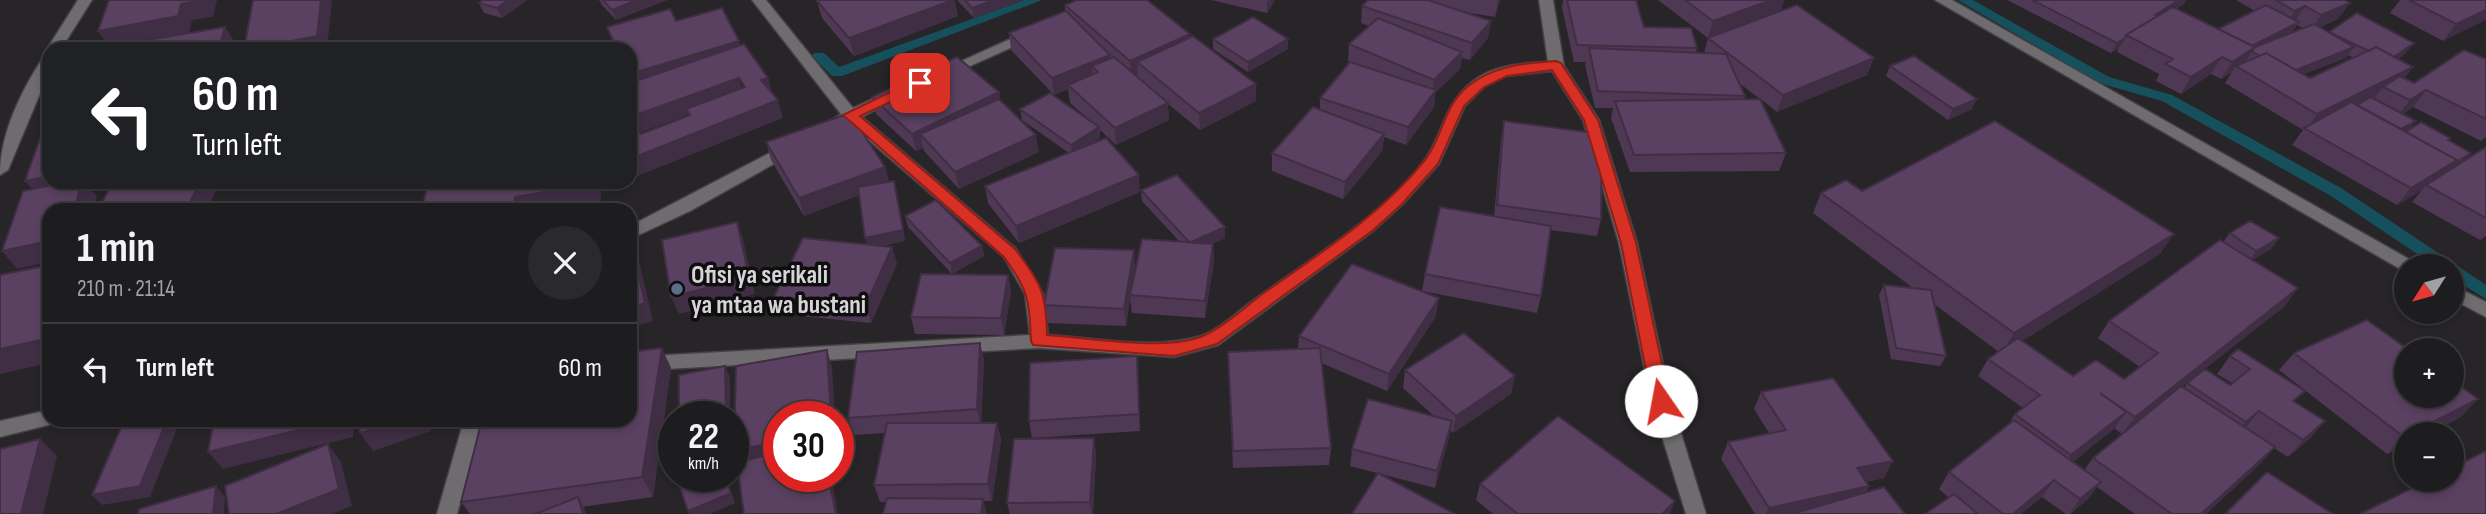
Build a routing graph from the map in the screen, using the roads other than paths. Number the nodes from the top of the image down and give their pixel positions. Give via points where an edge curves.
1 (85, 0) edge
2 (759, 0) edge
3 (1546, 0) edge
4 (1942, 0) edge
5 (1045, 27) edge
6 (58, 42) edge
7 (1556, 66) junction
8 (42, 71) edge
9 (850, 115) junction
10 (0, 170) edge
11 (637, 230) edge
12 (2394, 258) edge
13 (2464, 298) edge
14 (2486, 310) edge
15 (1039, 341) junction
16 (637, 364) edge
17 (42, 420) edge
18 (472, 427) edge
19 (0, 429) edge
20 (447, 514) edge
21 (1696, 514) edge

1 - 6 street
2 - 9 street
3 - 7 street
4 - 12 street
5 - 9 street
7 - 15 street via 1502,72 1479,84 1458,104 1433,160 1396,201 1211,340 1174,350
7 - 21 street via 1595,132 1629,243 1661,401
8 - 10 street
9 - 11 street
9 - 15 street via 1010,253 1027,275 1038,301
13 - 14 street
15 - 16 street
17 - 19 street
18 - 20 street

